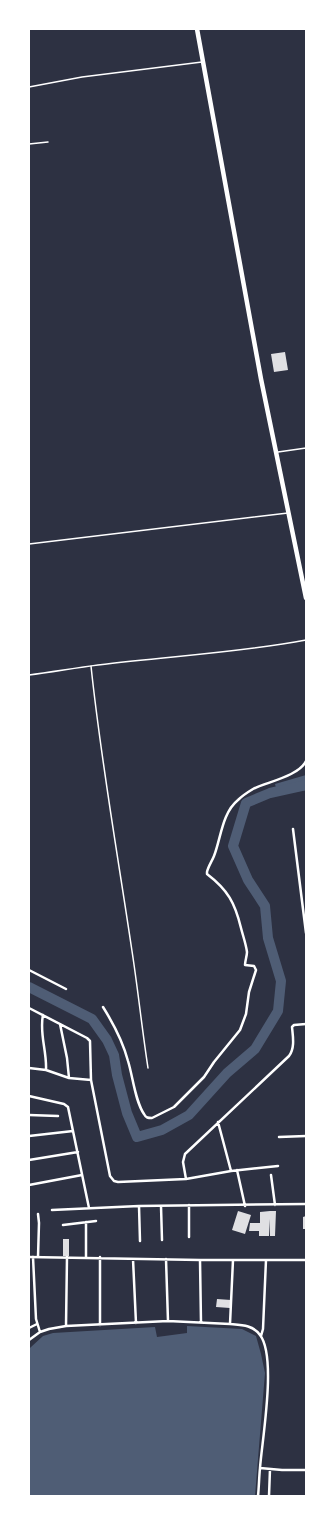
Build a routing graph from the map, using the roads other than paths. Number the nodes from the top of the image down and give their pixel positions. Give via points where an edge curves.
1 (197, 29) edge
2 (204, 62) junction
3 (29, 87) edge
4 (48, 142) dead end
5 (29, 144) edge
6 (306, 448) edge
7 (276, 452) junction
8 (288, 513) junction
9 (29, 544) edge
10 (306, 598) edge
11 (306, 640) edge
12 (92, 666) junction
13 (29, 675) edge
14 (306, 761) edge
15 (293, 829) dead end
16 (306, 933) edge
17 (29, 970) edge
18 (66, 989) dead end
19 (103, 1007) dead end
20 (29, 1008) edge
21 (43, 1015) junction
22 (60, 1024) junction
23 (306, 1024) edge
24 (29, 1068) edge
25 (148, 1068) dead end
26 (46, 1070) junction
27 (69, 1078) junction
28 (91, 1080) junction
29 (29, 1096) edge
30 (29, 1115) edge
31 (58, 1116) dead end
32 (218, 1122) junction
33 (73, 1131) junction
34 (29, 1136) edge
35 (306, 1136) edge
36 (279, 1137) dead end
37 (78, 1152) junction
38 (29, 1160) edge
39 (278, 1166) dead end
40 (231, 1170) junction
41 (237, 1170) junction
42 (82, 1174) junction
43 (271, 1175) dead end
44 (186, 1179) junction
45 (29, 1185) edge
46 (306, 1204) edge
47 (189, 1205) junction
48 (275, 1205) junction
49 (139, 1206) junction
50 (161, 1206) junction
51 (245, 1206) junction
52 (89, 1208) junction
53 (52, 1210) dead end
54 (38, 1214) dead end
55 (96, 1221) dead end
56 (86, 1222) junction
57 (63, 1225) dead end
58 (190, 1237) dead end
59 (162, 1240) dead end
60 (140, 1241) dead end
61 (29, 1256) edge
62 (33, 1256) junction
63 (38, 1257) junction
64 (67, 1257) junction
65 (86, 1257) junction
66 (100, 1257) junction
67 (132, 1258) junction
68 (166, 1259) junction
69 (200, 1260) junction
70 (233, 1260) junction
71 (266, 1260) junction
72 (306, 1260) edge
73 (168, 1322) junction
74 (201, 1322) junction
75 (136, 1323) junction
76 (37, 1324) junction
77 (230, 1324) junction
78 (100, 1325) junction
79 (66, 1326) junction
80 (29, 1328) edge
81 (40, 1332) junction
82 (261, 1336) junction
83 (29, 1340) edge
84 (260, 1468) junction
85 (270, 1469) junction
86 (306, 1470) edge
87 (258, 1496) edge
88 (269, 1496) edge

1 - 2 highway
2 - 3 lane via 82,77
2 - 7 highway
4 - 5 lane
6 - 7 lane
7 - 8 highway
8 - 9 lane
8 - 10 highway
11 - 12 lane via 211,654
12 - 13 lane
12 - 25 lane via 114,844
14 - 19 street via 293,773 253,789 237,801 222,829 207,874 231,898 243,933 247,953 245,964 254,966 256,970 240,1030 204,1077 174,1107 152,1118 145,1116 124,1050
15 - 16 street
17 - 18 street
20 - 21 street
21 - 22 street
21 - 26 street via 41,1026 47,1057
22 - 27 street
22 - 28 street via 90,1041
23 - 32 street via 292,1027 293,1048 289,1056
24 - 26 street
26 - 27 street
27 - 28 street
28 - 44 street via 112,1179 118,1182
29 - 33 street via 67,1105
30 - 31 street
32 - 40 street
32 - 44 street via 185,1154
33 - 34 street
33 - 37 street
35 - 36 street
37 - 38 street
37 - 42 street
39 - 41 street
40 - 41 street
40 - 44 street
41 - 51 street
42 - 45 street
42 - 52 street
43 - 48 street
46 - 48 street
47 - 50 street
47 - 51 street
47 - 58 street
48 - 51 street
49 - 50 street
49 - 52 street
49 - 60 street
50 - 59 street
52 - 53 street
54 - 63 street
55 - 56 street
56 - 57 street
56 - 65 street
61 - 62 street
62 - 63 street
62 - 76 street
63 - 64 street
64 - 65 street
64 - 79 street
65 - 66 street
66 - 67 street
66 - 78 street
67 - 68 street
67 - 75 street
68 - 69 street
68 - 73 street
69 - 70 street
69 - 74 street
70 - 71 street
70 - 77 street
71 - 72 street
71 - 82 street
73 - 74 street
73 - 75 street
74 - 77 street
75 - 78 street
76 - 80 street
76 - 81 street
77 - 82 street via 250,1326
78 - 79 street
79 - 81 street
81 - 83 street
82 - 84 street via 266,1350 268,1374
84 - 85 street
84 - 87 street
85 - 86 street
85 - 88 street

